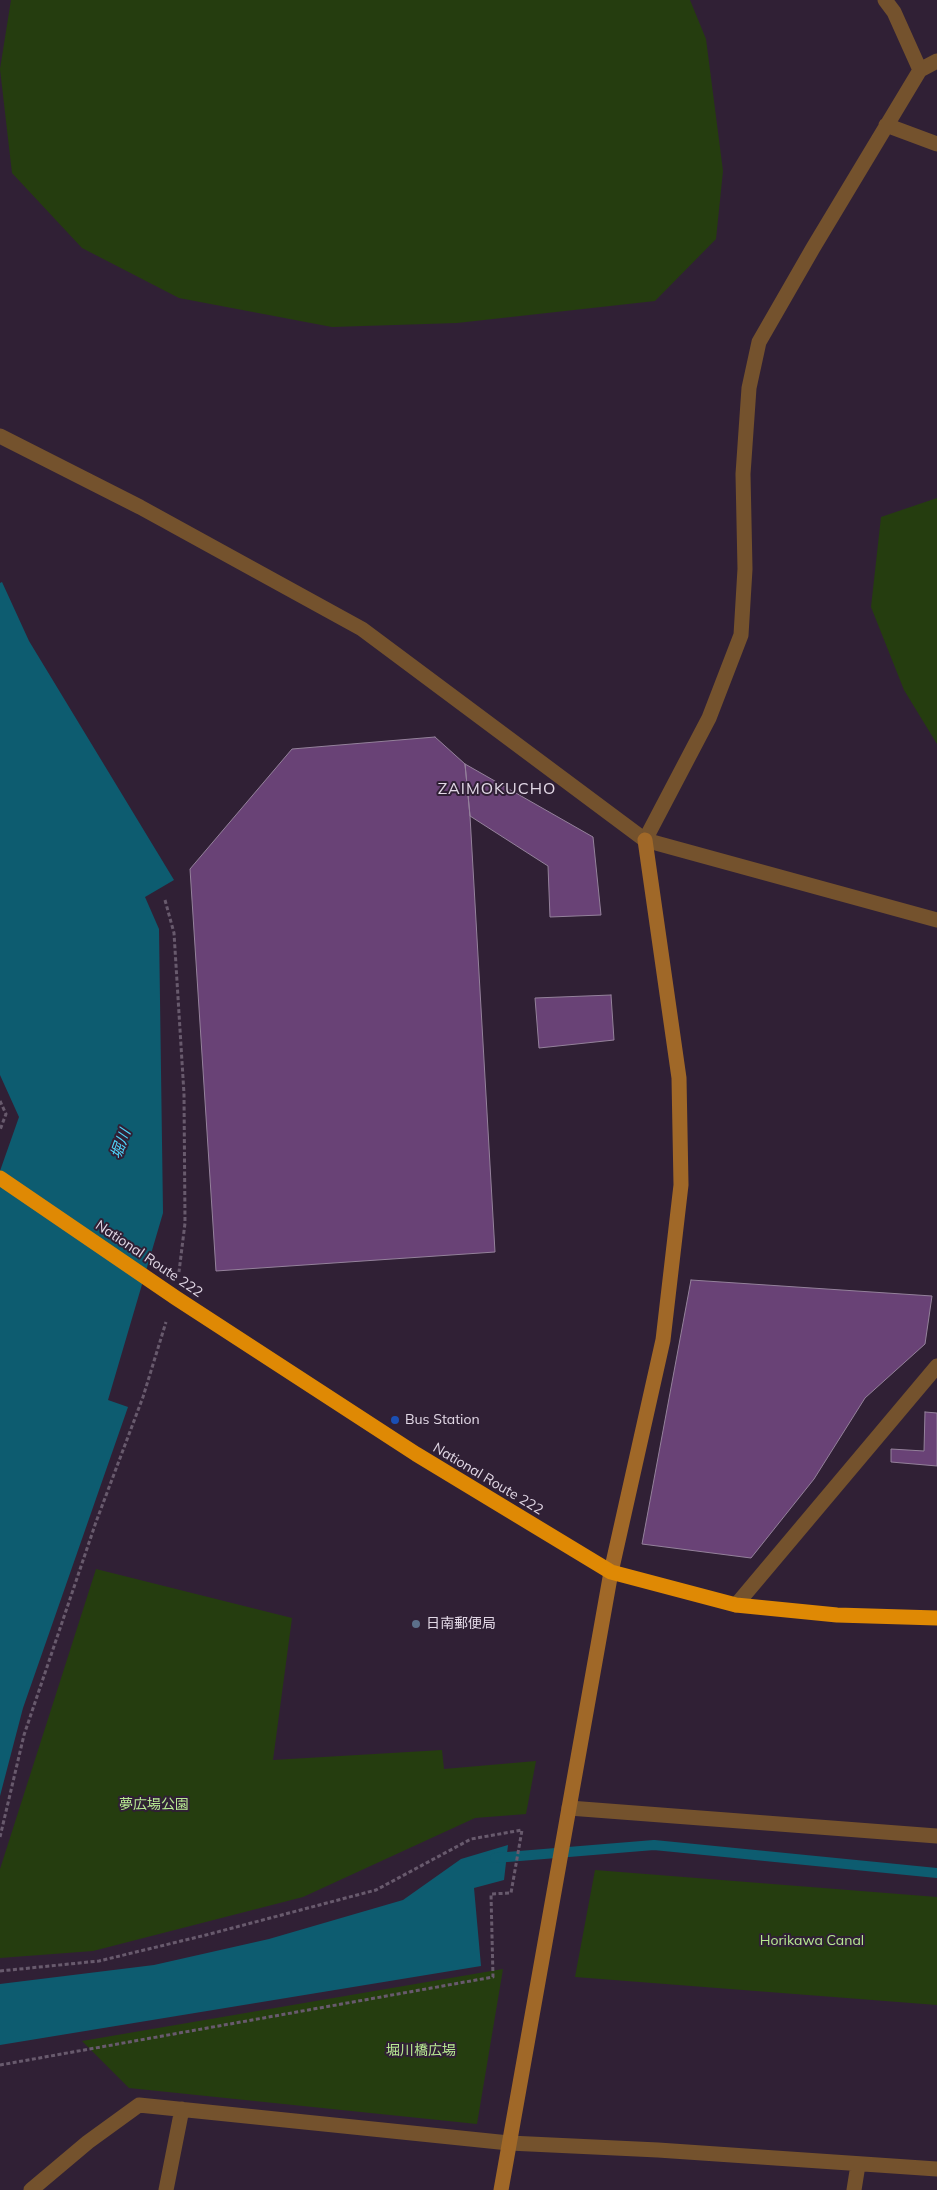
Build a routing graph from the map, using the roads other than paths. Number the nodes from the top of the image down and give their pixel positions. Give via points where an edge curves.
1 (885, 0) edge
2 (937, 61) edge
3 (920, 70) junction
4 (886, 125) junction
5 (937, 144) edge
6 (0, 436) edge
7 (645, 840) junction
8 (937, 920) edge
9 (0, 1178) edge
10 (937, 1366) edge
11 (612, 1572) junction
12 (736, 1605) junction
13 (937, 1618) edge
14 (569, 1808) junction
15 (937, 1836) edge
16 (182, 2108) junction
17 (509, 2144) junction
18 (858, 2165) junction
19 (937, 2169) edge
20 (31, 2190) edge
21 (166, 2190) edge
22 (501, 2190) edge
23 (854, 2190) edge

1 - 3 street via 894,12
2 - 3 street
3 - 4 street
4 - 5 street
4 - 7 street via 759,342 749,388 741,635 709,718
6 - 7 street via 140,507 362,629
7 - 8 street
7 - 11 street via 679,1078 681,1185 663,1340
9 - 11 highway, National Route 222 via 176,1298 416,1454
10 - 12 street
11 - 12 highway, National Route 222
11 - 14 street
12 - 13 highway, National Route 222 via 837,1615
14 - 15 street
14 - 17 street
16 - 17 street
16 - 20 street via 139,2105
16 - 21 street
17 - 18 street via 658,2150
17 - 22 street
18 - 19 street
18 - 23 street

